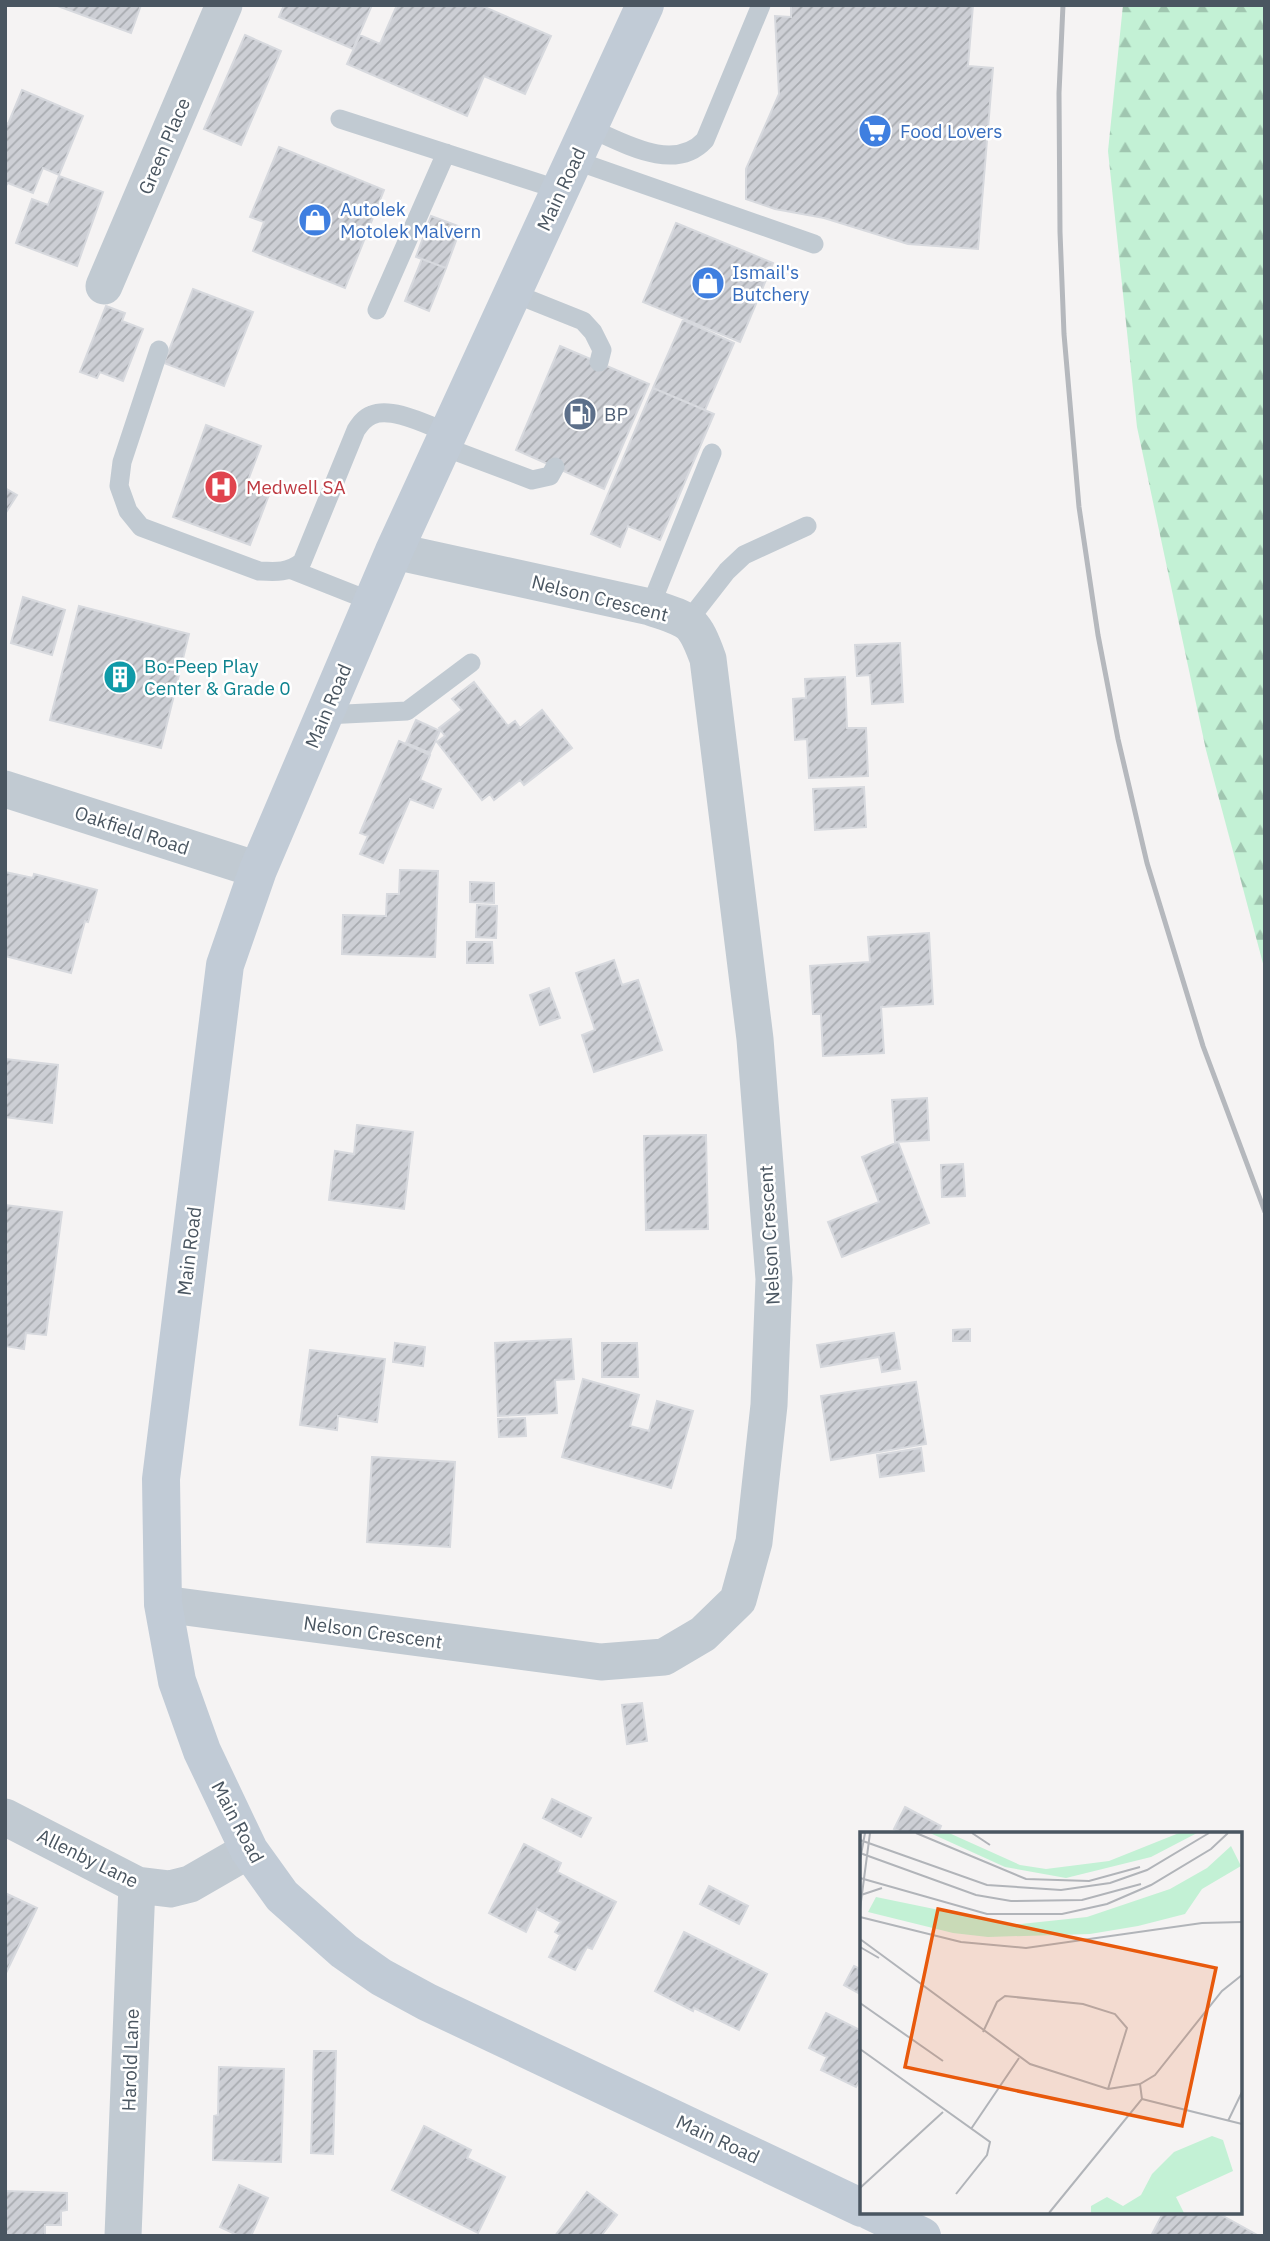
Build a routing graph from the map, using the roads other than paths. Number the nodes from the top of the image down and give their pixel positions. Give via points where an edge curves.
1 (224, 5) edge
2 (645, 5) edge
3 (761, 5) edge
4 (340, 119) dead end
5 (446, 153) junction
6 (574, 159) junction
7 (814, 244) dead end
8 (104, 286) dead end
9 (513, 293) junction
10 (377, 310) dead end
11 (159, 350) dead end
12 (599, 362) dead end
13 (445, 440) junction
14 (712, 453) dead end
15 (555, 467) dead end
16 (807, 526) dead end
17 (394, 551) junction
18 (292, 570) junction
19 (373, 602) junction
20 (650, 607) junction
21 (688, 621) junction
22 (471, 663) dead end
23 (324, 715) junction
24 (5, 789) edge
25 (258, 870) junction
26 (163, 1604) junction
27 (5, 1817) edge
28 (249, 1850) junction
29 (137, 1885) junction
30 (860, 2207) edge
31 (874, 2213) edge
32 (123, 2236) edge
33 (922, 2236) edge

1 - 8 street, Green Place
2 - 6 main road, Main Road
3 - 6 lane via 705,140 697,148 667,156 646,152
4 - 5 lane
5 - 6 lane
5 - 10 lane
6 - 7 lane
6 - 9 main road, Main Road
9 - 12 lane via 583,321 602,350
9 - 13 main road, Main Road
11 - 18 lane via 122,462 120,486 128,511 141,527 259,571
13 - 15 lane via 532,481 550,476
13 - 17 main road, Main Road
13 - 18 lane via 397,414 384,412 365,418 350,443 305,556
14 - 20 lane
16 - 21 lane via 744,555
17 - 19 main road, Main Road
17 - 20 street, Nelson Crescent
18 - 19 lane
19 - 23 main road, Main Road
20 - 21 street, Nelson Crescent
21 - 26 street, Nelson Crescent via 699,634 708,659 755,1039 775,1279 769,1405 754,1542 738,1600 703,1634 664,1657 601,1662
22 - 23 lane via 407,711
23 - 25 main road, Main Road
24 - 25 street, Oakfield Road
25 - 26 main road, Main Road via 225,965 161,1479
26 - 28 main road, Main Road via 181,1693 202,1751
27 - 29 street, Allenby Lane
28 - 29 street, Allenby Lane via 190,1884 170,1889
28 - 30 main road, Main Road via 282,1896 381,1977
29 - 32 street, Harold Lane
31 - 33 main road

